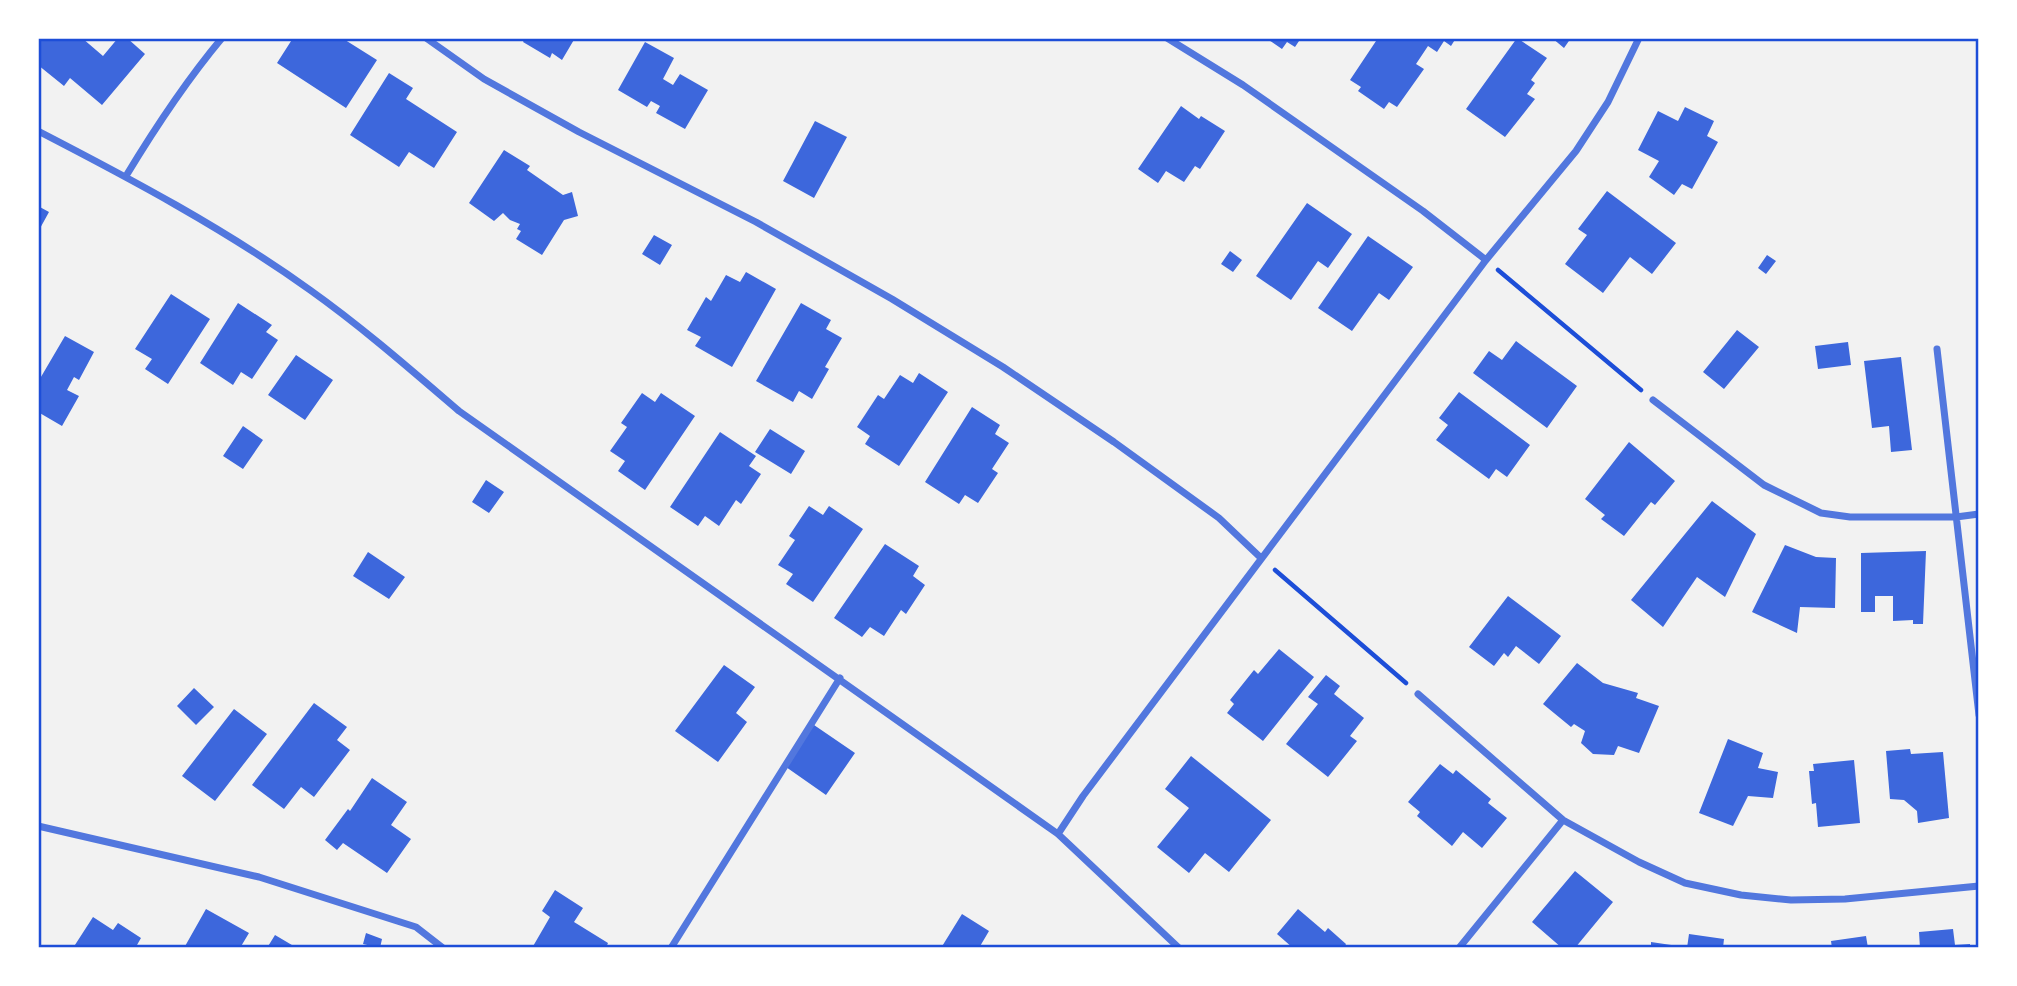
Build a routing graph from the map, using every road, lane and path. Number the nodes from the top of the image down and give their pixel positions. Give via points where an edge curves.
1 (222, 38) edge
2 (426, 38) edge
3 (1167, 38) edge
4 (1639, 38) edge
5 (38, 131) edge
6 (126, 176) junction
7 (1486, 260) junction
8 (1937, 349) dead end
9 (1653, 400) joint
10 (1979, 514) edge
11 (1956, 517) junction
12 (1261, 558) junction
13 (840, 678) junction
14 (1418, 694) joint
15 (1979, 715) edge
16 (1563, 820) junction
17 (38, 826) edge
18 (1058, 834) junction
19 (1979, 886) edge
20 (443, 947) edge
21 (671, 947) edge
22 (1178, 947) edge
23 (1459, 947) edge

1 - 6 street via 155,128
2 - 12 street via 484,79 756,222 1003,367 1219,519
3 - 7 street via 1254,93
4 - 7 street via 1608,102 1576,151
5 - 6 street
6 - 13 street via 310,289 459,411
7 - 9 path
7 - 12 street
8 - 11 street
9 - 11 street via 1764,485 1821,513
10 - 11 street
11 - 15 street
12 - 14 path
12 - 18 street
13 - 18 street
13 - 21 street
14 - 16 street
16 - 19 street via 1685,883 1741,895 1845,899
16 - 23 street
17 - 20 street via 259,877 416,928
18 - 22 street

